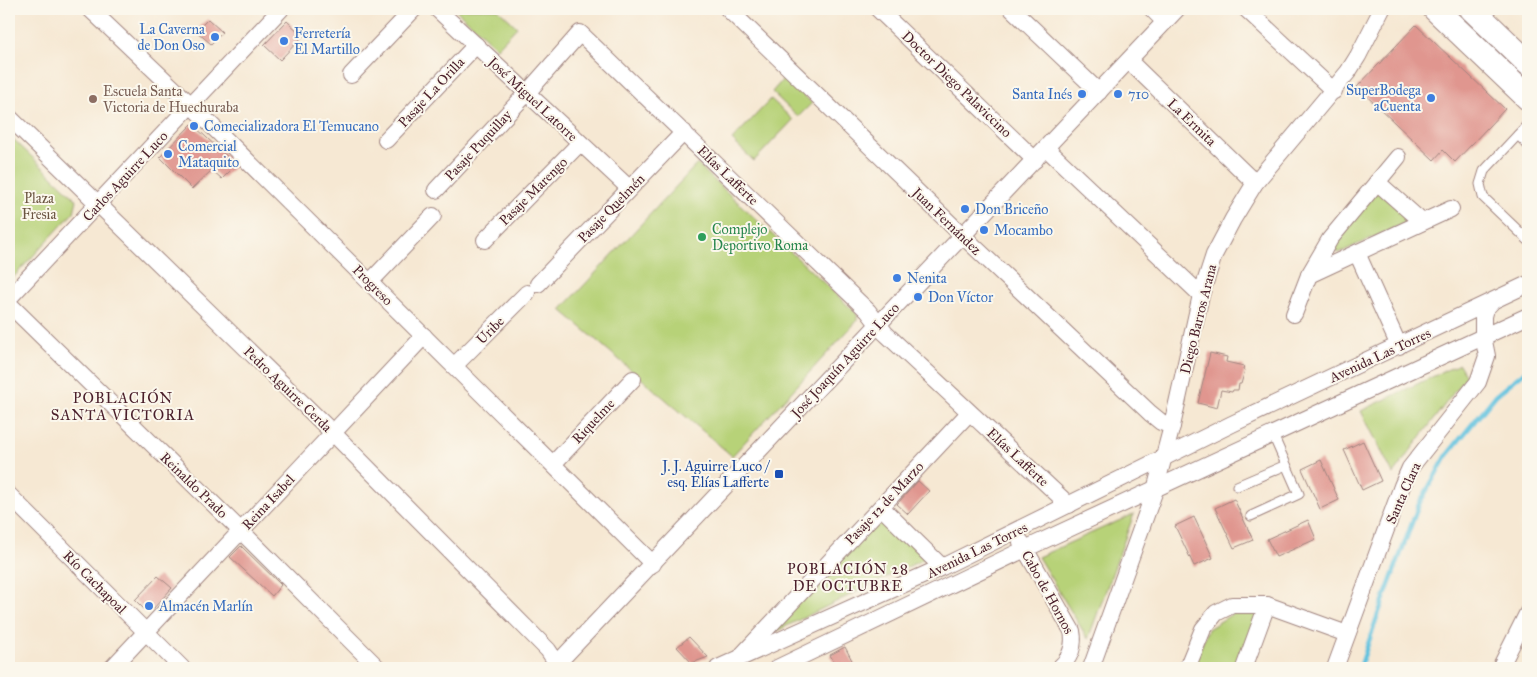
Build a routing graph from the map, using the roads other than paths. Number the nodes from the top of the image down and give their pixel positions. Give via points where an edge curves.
1 (90, 9) edge
2 (281, 9) edge
3 (414, 9) edge
4 (437, 9) edge
5 (728, 9) edge
6 (878, 9) edge
7 (1012, 9) edge
8 (1152, 9) edge
9 (1177, 9) edge
10 (1246, 9) edge
11 (1382, 9) edge
12 (1435, 9) edge
13 (1472, 9) edge
14 (1165, 22) junction
15 (580, 33) joint
16 (476, 45) junction
17 (1128, 60) junction
18 (1528, 62) edge
19 (351, 75) dead end
20 (1334, 91) junction
21 (1098, 92) junction
22 (527, 93) junction
23 (1528, 98) edge
24 (191, 105) junction
25 (9, 117) edge
26 (1528, 124) edge
27 (684, 132) junction
28 (1518, 135) junction
29 (386, 140) dead end
30 (580, 143) junction
31 (1528, 145) edge
32 (1040, 154) junction
33 (1398, 157) dead end
34 (1377, 182) junction
35 (1255, 183) junction
36 (629, 188) junction
37 (436, 190) dead end
38 (98, 204) junction
39 (1450, 209) dead end
40 (433, 216) dead end
41 (1422, 222) junction
42 (963, 236) junction
43 (485, 240) dead end
44 (1528, 240) edge
45 (1356, 253) junction
46 (1309, 275) junction
47 (370, 282) junction
48 (1528, 284) edge
49 (532, 288) joint
50 (1201, 295) junction
51 (9, 298) edge
52 (1491, 303) junction
53 (9, 304) edge
54 (1294, 314) dead end
55 (1528, 316) edge
56 (879, 325) junction
57 (424, 336) junction
58 (1483, 336) junction
59 (1399, 346) junction
60 (454, 366) junction
61 (633, 379) dead end
62 (969, 412) junction
63 (1232, 424) junction
64 (1172, 426) junction
65 (333, 433) junction
66 (1272, 435) junction
67 (1244, 448) junction
68 (1164, 458) junction
69 (553, 464) junction
70 (1286, 465) junction
71 (1237, 486) dead end
72 (1155, 490) junction
73 (9, 495) edge
74 (1069, 505) junction
75 (880, 507) junction
76 (1251, 516) dead end
77 (241, 531) junction
78 (1015, 532) junction
79 (1025, 549) junction
80 (653, 564) junction
81 (942, 567) junction
82 (1267, 605) junction
83 (1528, 612) edge
84 (145, 632) junction
85 (1346, 634) junction
86 (738, 659) junction
87 (557, 667) edge
88 (112, 668) edge
89 (182, 668) edge
90 (378, 668) edge
91 (718, 668) edge
92 (777, 668) edge
93 (1059, 668) edge
94 (1091, 668) edge
95 (1187, 668) edge
96 (1244, 668) edge
97 (1334, 668) edge
98 (1500, 668) edge

1 - 24 street, Progreso
2 - 24 street, Carlos Aguirre Luco
3 - 19 street
4 - 16 street, José Miguel Latorre
5 - 42 street, Juan Fernández
6 - 32 street, Doctor Diego Palaviccino
7 - 21 street
8 - 14 street
9 - 14 street, José Joaquín Aguirre Luco
10 - 20 street
11 - 20 street, Diego Barros Arana via 1358,56
12 - 23 main road
13 - 18 main road
14 - 17 street, José Joaquín Aguirre Luco
15 - 22 street, Pasaje Puquillay
15 - 27 street, Elías Lafferte
16 - 22 street, José Miguel Latorre
16 - 29 street, Pasaje La Orilla
17 - 21 street, José Joaquín Aguirre Luco
17 - 35 street, La Ermita
20 - 35 street, Diego Barros Arana
21 - 32 street, José Joaquín Aguirre Luco
22 - 30 street, José Miguel Latorre
22 - 37 street, Pasaje Puquillay
24 - 38 street, Carlos Aguirre Luco
24 - 47 street, Progreso
25 - 38 street, Pedro Aguirre Cerda
26 - 28 lane
27 - 36 street, Pasaje Quelmén
27 - 56 street, Elías Lafferte
28 - 31 lane
28 - 44 lane via 1484,171 1480,184 1482,197
30 - 36 street, José Miguel Latorre
30 - 43 street, Pasaje Marengo
32 - 42 street, José Joaquín Aguirre Luco
32 - 50 street, Doctor Diego Palaviccino
33 - 34 street
34 - 41 street
34 - 46 street via 1330,240
35 - 50 street, Diego Barros Arana via 1220,242
36 - 49 street, Pasaje Quelmén
38 - 51 street, Carlos Aguirre Luco
38 - 65 street, Pedro Aguirre Cerda
39 - 41 street
40 - 47 street
41 - 45 street
42 - 56 street, José Joaquín Aguirre Luco
42 - 64 street, Juan Fernández via 1161,422
45 - 46 street
45 - 59 street
46 - 54 street
47 - 57 street, Progreso
48 - 52 street, Avenida Las Torres
49 - 60 street, Uribe
50 - 64 street, Diego Barros Arana
52 - 58 street, Santa Clara via 1483,316
52 - 59 street, Avenida Las Torres
53 - 77 street, Reinaldo Prado
55 - 58 street, Avenida Las Torres
56 - 62 street, Elías Lafferte
56 - 80 street, José Joaquín Aguirre Luco
57 - 60 street, Progreso
57 - 65 street, Reina Isabel
58 - 66 street, Avenida Las Torres
58 - 85 street, Santa Clara via 1487,356 1478,382 1410,468
59 - 63 street, Avenida Las Torres
60 - 69 street, Progreso
61 - 69 street, Riquelme
62 - 74 street, Elías Lafferte
62 - 75 street, Pasaje 12 de Marzo
63 - 67 street
63 - 68 street, Avenida Las Torres
64 - 68 street, Diego Barros Arana
65 - 77 street, Reina Isabel
65 - 87 street, Pedro Aguirre Cerda via 548,650
66 - 67 street, Avenida Las Torres
66 - 70 lane
67 - 72 street, Avenida Las Torres
68 - 72 street, Diego Barros Arana
68 - 74 street, Avenida Las Torres
69 - 80 street, Progreso
70 - 71 lane
70 - 76 lane via 1299,494
72 - 79 street, Avenida Las Torres
72 - 94 street, Diego Barros Arana
73 - 84 street, Río Cachapoal
74 - 78 street, Avenida Las Torres
75 - 81 street
75 - 86 street, Pasaje 12 de Marzo
77 - 84 street, Reina Isabel
77 - 90 street, Reinaldo Prado
78 - 79 street, Cabo de Hornos
78 - 81 street, Avenida Las Torres
79 - 92 street, Avenida Las Torres
79 - 93 street, Cabo de Hornos via 1072,631 1074,642
80 - 87 street, José Joaquín Aguirre Luco
81 - 86 street, Avenida Las Torres
82 - 85 street
82 - 95 street via 1232,605 1216,613 1203,629
82 - 96 street
83 - 98 street
84 - 88 street, Reina Isabel
84 - 89 street, Río Cachapoal
85 - 97 street, Santa Clara
86 - 91 street, Avenida Las Torres

